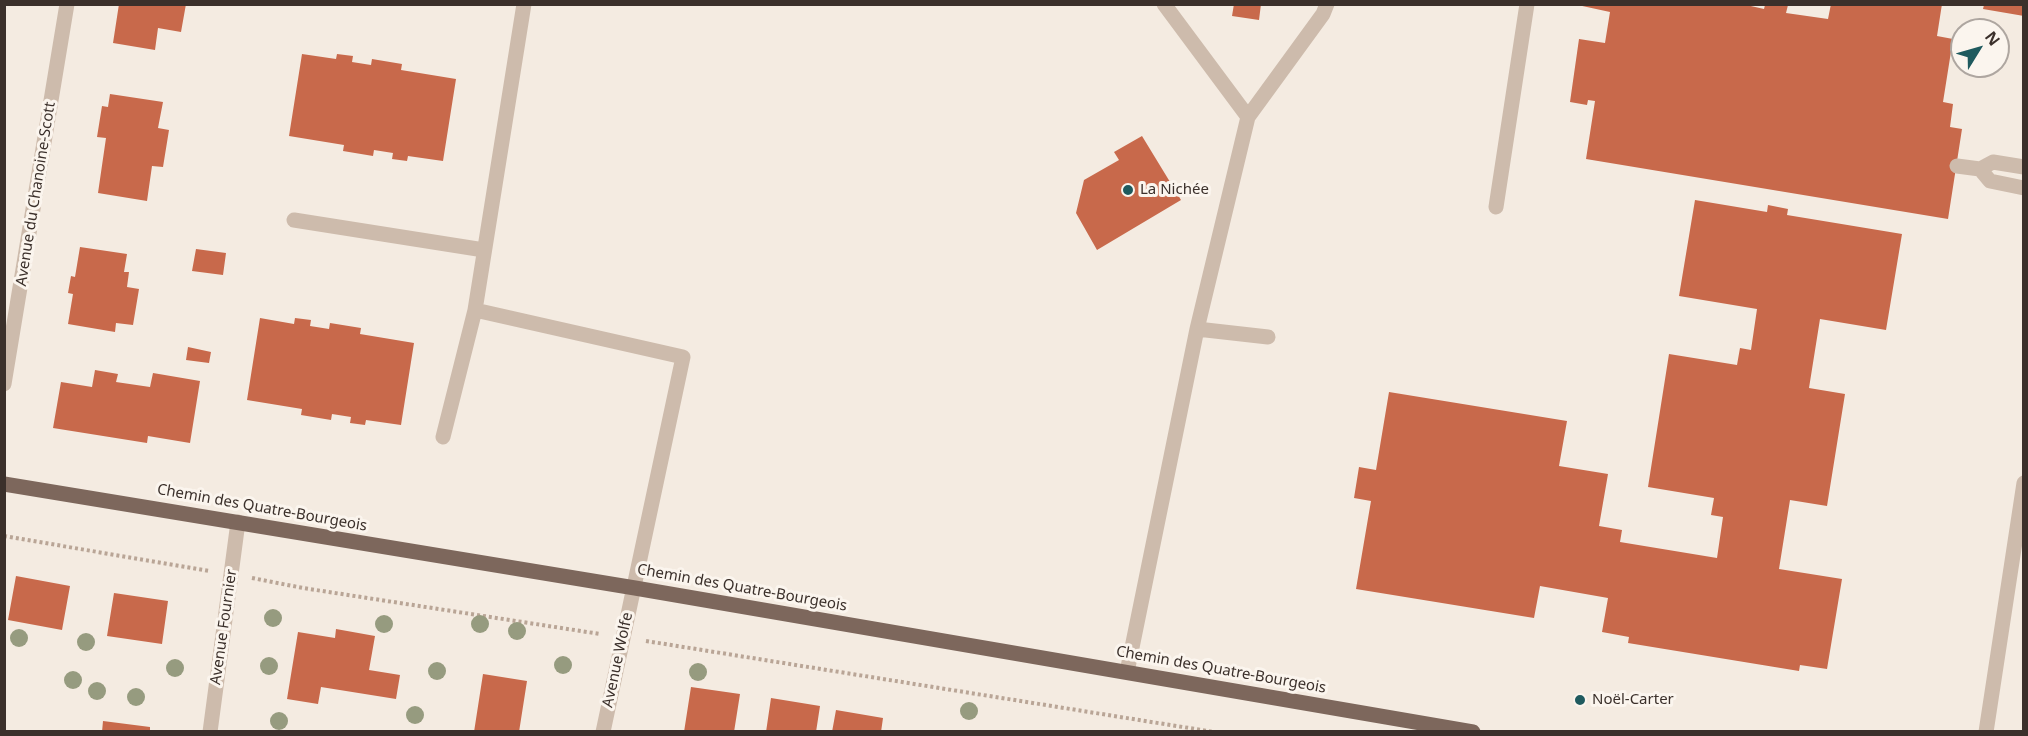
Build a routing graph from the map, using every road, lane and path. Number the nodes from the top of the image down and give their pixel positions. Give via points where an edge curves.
1 (67, 4) edge
2 (524, 4) edge
3 (1164, 4) edge
4 (1327, 4) edge
5 (1527, 4) edge
6 (1248, 117) junction
7 (1957, 166) dead end
8 (2024, 167) edge
9 (1980, 169) junction
10 (2024, 188) edge
11 (1496, 207) dead end
12 (294, 220) dead end
13 (484, 250) junction
14 (475, 310) junction
15 (1197, 329) junction
16 (1268, 337) dead end
17 (4, 384) edge
18 (443, 436) dead end
19 (2024, 483) edge
20 (4, 484) edge
21 (238, 522) junction
22 (4, 537) edge
23 (202, 570) dead end
24 (268, 580) dead end
25 (635, 588) junction
26 (571, 630) dead end
27 (641, 640) dead end
28 (1127, 672) junction
29 (210, 732) edge
30 (603, 732) edge
31 (1214, 732) edge
32 (1473, 732) edge
33 (1986, 732) edge

1 - 17 street, Avenue du Chanoine-Scott
2 - 13 street
3 - 6 street
4 - 6 street
5 - 11 street
6 - 15 street
7 - 9 street
8 - 9 street via 1993,162
9 - 10 street via 1990,181
12 - 13 street
13 - 14 street
14 - 18 street
14 - 25 street, Avenue Wolfe via 683,357
15 - 16 street
15 - 28 street
19 - 33 street
20 - 21 main road, Chemin des Quatre-Bourgeois
21 - 25 main road, Chemin des Quatre-Bourgeois
21 - 29 street, Avenue Fournier
22 - 23 path
24 - 26 path
25 - 28 main road, Chemin des Quatre-Bourgeois
25 - 30 street, Avenue Wolfe
27 - 31 path
28 - 32 main road, Chemin des Quatre-Bourgeois

